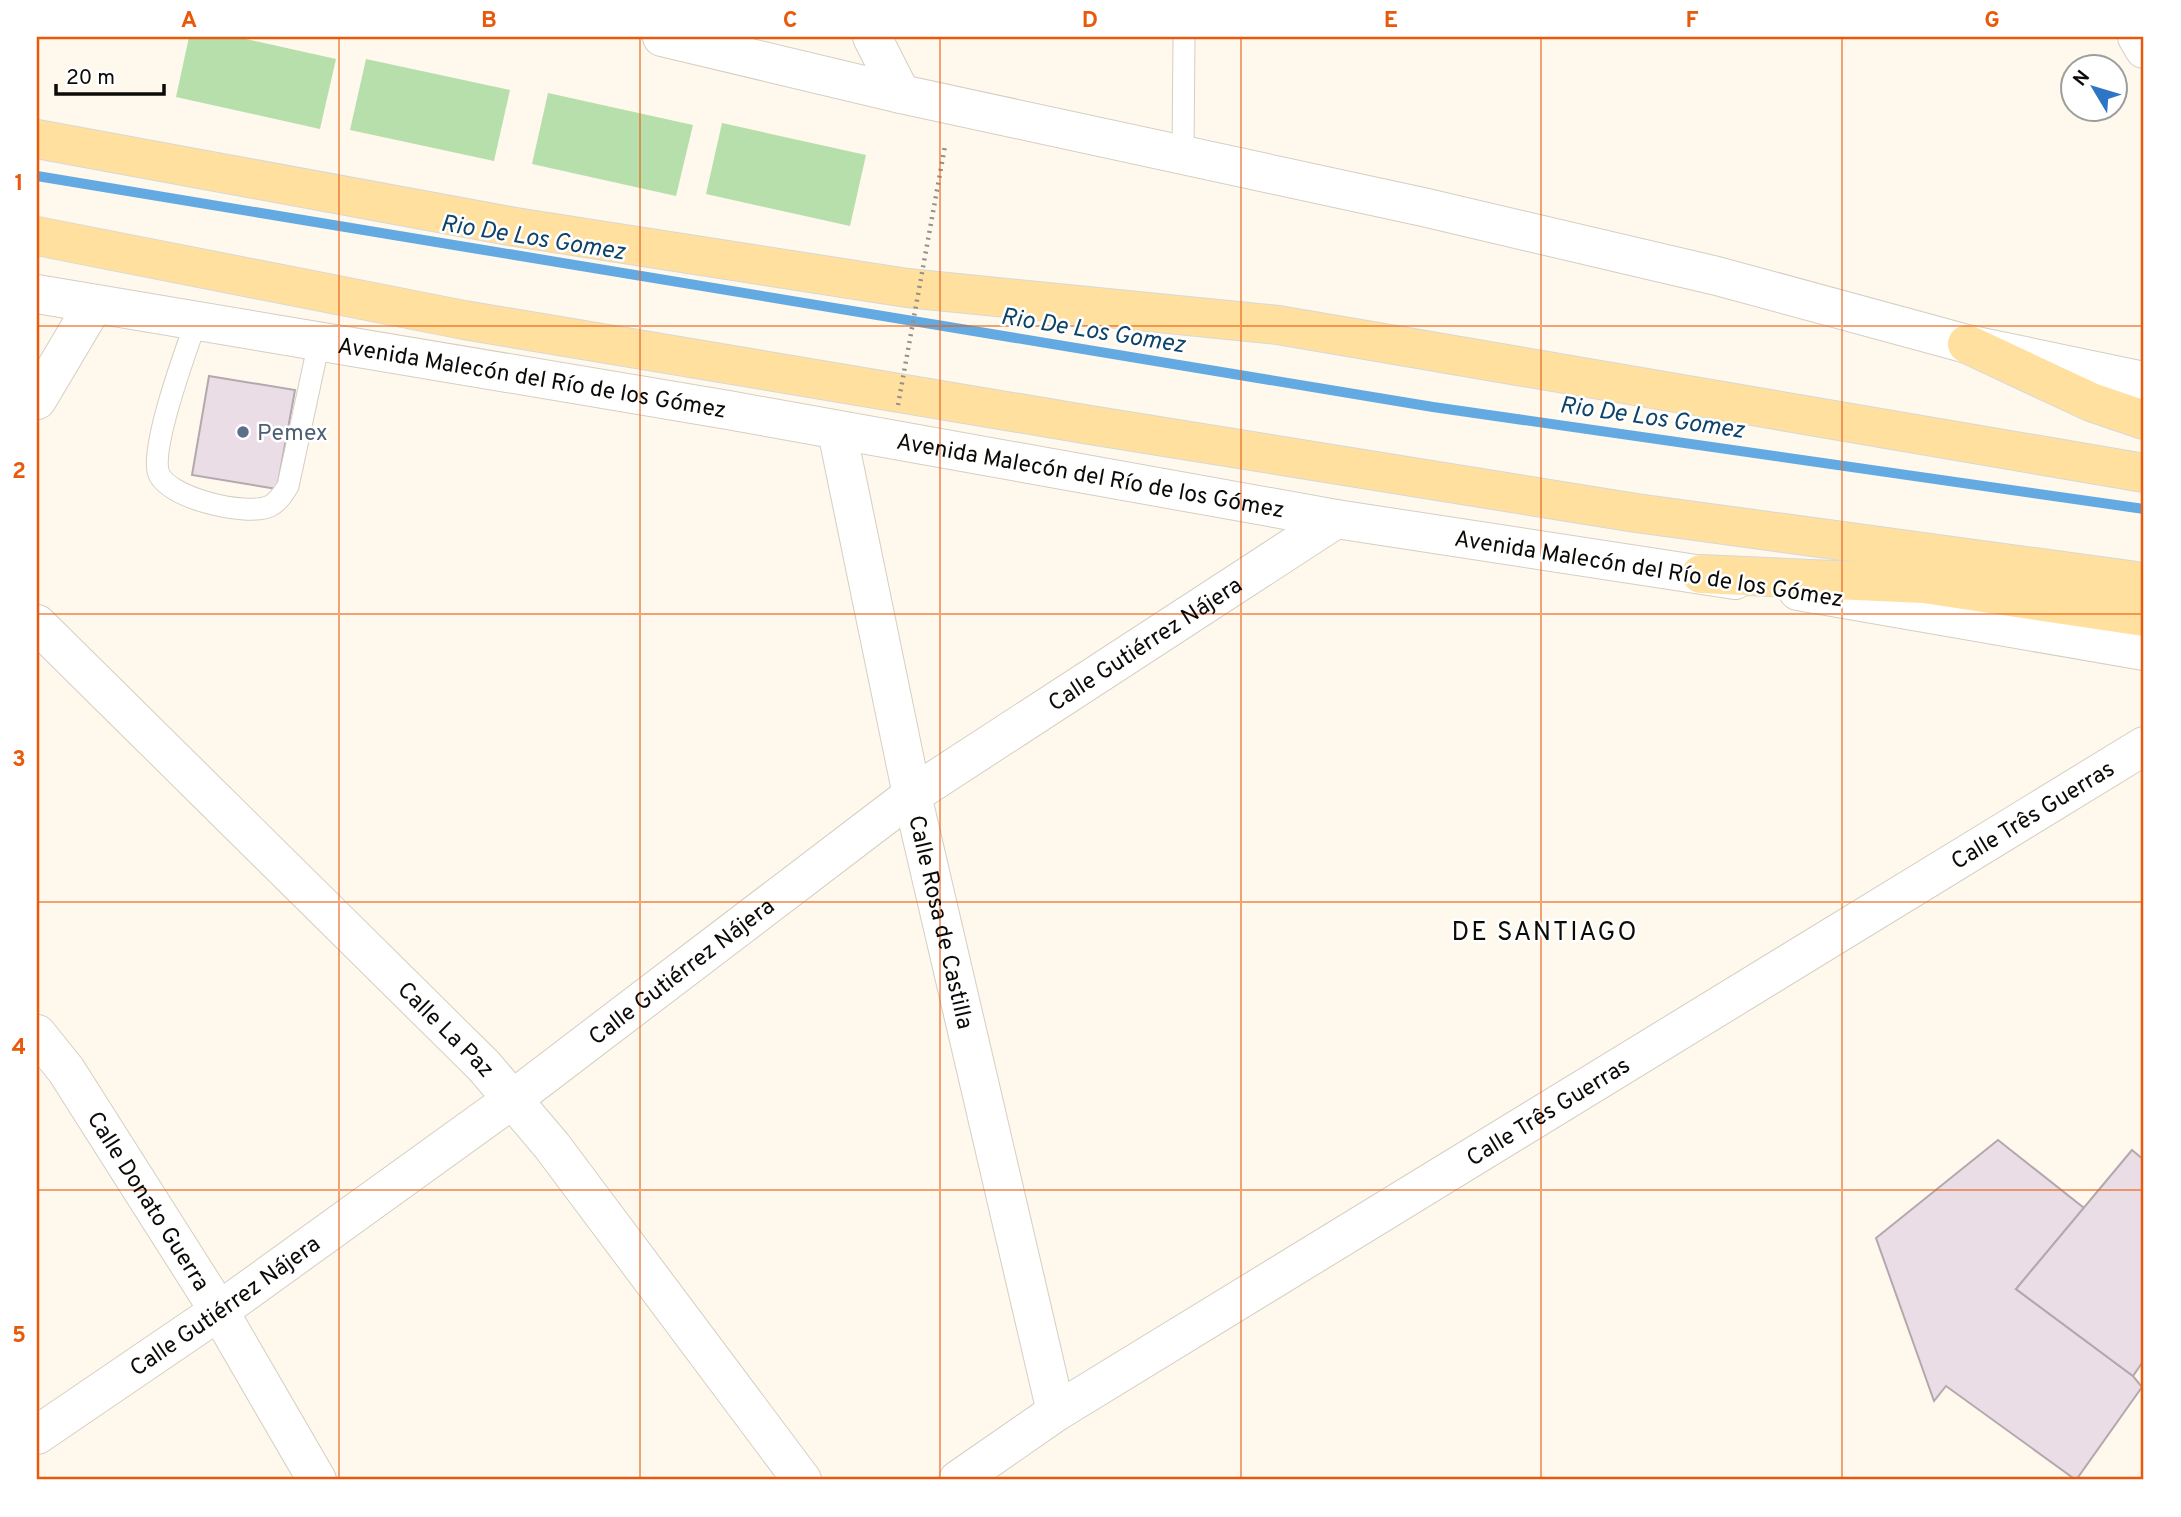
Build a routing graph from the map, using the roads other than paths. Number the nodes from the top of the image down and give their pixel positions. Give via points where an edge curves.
1 (662, 37) edge
2 (872, 37) edge
3 (1184, 37) edge
4 (2137, 37) edge
5 (2144, 50) edge
6 (901, 94) junction
7 (37, 139) edge
8 (1183, 155) junction
9 (37, 236) edge
10 (37, 294) edge
11 (94, 304) junction
12 (197, 319) junction
13 (319, 342) junction
14 (1967, 344) junction
15 (2144, 381) edge
16 (37, 400) edge
17 (2144, 420) edge
18 (837, 431) junction
19 (2144, 473) edge
20 (1336, 519) junction
21 (1701, 574) junction
22 (2144, 582) edge
23 (2144, 617) edge
24 (37, 624) edge
25 (2144, 651) edge
26 (2144, 747) edge
27 (912, 794) junction
28 (37, 1034) edge
29 (513, 1099) junction
30 (219, 1311) junction
31 (1056, 1412) junction
32 (37, 1435) edge
33 (317, 1480) edge
34 (802, 1480) edge
35 (958, 1480) edge

1 - 6 street
2 - 6 street
3 - 8 lane
4 - 5 street
6 - 8 street
7 - 19 main road via 516,227 907,288 1278,325
8 - 14 street via 1717,276
9 - 22 main road, Avenida Malecón del Río de los Gómez via 464,320 1104,428 1636,513
10 - 11 street, Avenida Malecón del Río de los Gómez
11 - 12 street, Avenida Malecón del Río de los Gómez
11 - 16 street
12 - 13 street, Avenida Malecón del Río de los Gómez
12 - 13 lane via 178,375 158,468 160,478 178,493 225,507 262,509 288,486
13 - 18 street, Avenida Malecón del Río de los Gómez
14 - 15 street
14 - 17 main road via 2091,402
18 - 20 street, Avenida Malecón del Río de los Gómez
18 - 27 street, Calle Rosa de Castilla
20 - 21 street, Avenida Malecón del Río de los Gómez
20 - 27 street, Calle Gutiérrez Nájera
21 - 23 main road via 1924,584
21 - 25 street, Avenida Malecón del Río de los Gómez
24 - 29 street, Calle La Paz via 475,1056
26 - 31 street, Calle Três Guerras
27 - 29 street, Calle Gutiérrez Nájera
27 - 31 street, Calle Rosa de Castilla
28 - 30 street, Calle Donato Guerra via 66,1070
29 - 30 street, Calle Gutiérrez Nájera
29 - 34 street, Calle La Paz
30 - 32 street, Calle Gutiérrez Nájera
30 - 33 street, Calle Donato Guerra
31 - 35 street, Calle Três Guerras

